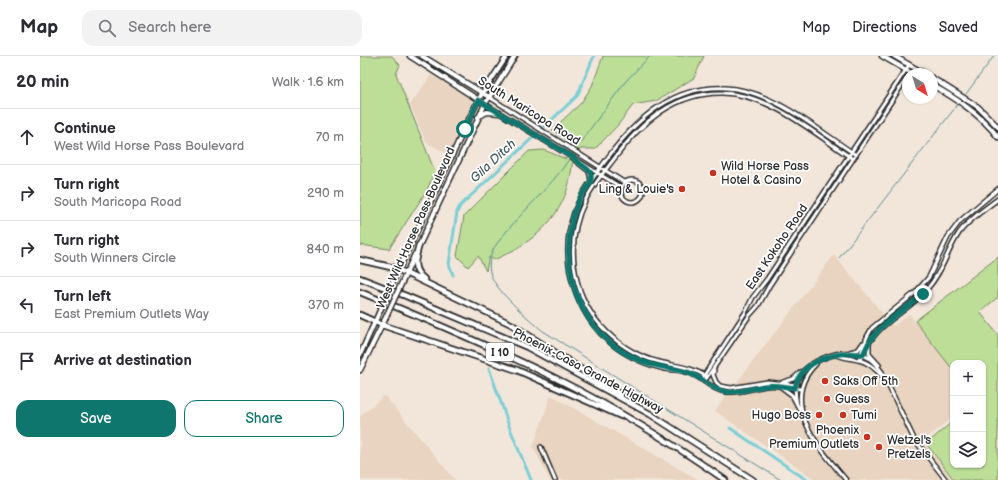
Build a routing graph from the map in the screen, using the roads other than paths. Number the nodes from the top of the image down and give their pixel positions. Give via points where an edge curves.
1 (410, 56) edge
2 (422, 56) edge
3 (507, 56) edge
4 (515, 56) edge
5 (882, 56) edge
6 (894, 56) edge
7 (909, 65) junction
8 (903, 68) edge
9 (907, 68) edge
10 (914, 68) edge
11 (444, 71) junction
12 (902, 76) edge
13 (440, 77) junction
14 (938, 82) edge
15 (902, 86) edge
16 (938, 88) edge
17 (483, 93) junction
18 (489, 97) junction
19 (478, 100) junction
20 (485, 104) junction
21 (500, 113) junction
22 (478, 117) junction
23 (635, 125) junction
24 (998, 127) edge
25 (639, 128) junction
26 (632, 129) junction
27 (635, 132) junction
28 (998, 137) edge
29 (851, 152) junction
30 (856, 155) junction
31 (849, 156) junction
32 (574, 158) junction
33 (853, 159) junction
34 (601, 167) junction
35 (605, 170) junction
36 (597, 172) junction
37 (602, 175) junction
38 (590, 182) junction
39 (625, 183) junction
40 (622, 188) junction
41 (998, 189) edge
42 (998, 199) edge
43 (973, 209) junction
44 (978, 215) junction
45 (419, 245) junction
46 (788, 248) junction
47 (792, 251) junction
48 (568, 257) junction
49 (574, 257) junction
50 (360, 260) edge
51 (936, 266) junction
52 (942, 269) junction
53 (399, 270) junction
54 (406, 275) junction
55 (360, 278) edge
56 (439, 288) junction
57 (360, 292) edge
58 (746, 311) junction
59 (751, 314) junction
60 (360, 315) edge
61 (375, 322) junction
62 (382, 325) junction
63 (866, 337) junction
64 (869, 341) junction
65 (618, 342) junction
66 (615, 346) junction
67 (844, 354) junction
68 (360, 355) edge
69 (835, 355) junction
70 (862, 355) junction
71 (860, 359) junction
72 (819, 361) junction
73 (716, 367) junction
74 (360, 370) edge
75 (804, 370) junction
76 (882, 372) junction
77 (706, 376) junction
78 (885, 379) junction
79 (703, 381) junction
80 (782, 382) junction
81 (772, 385) junction
82 (796, 387) junction
83 (801, 387) junction
84 (797, 405) junction
85 (650, 414) junction
86 (803, 416) junction
87 (635, 422) junction
88 (541, 447) dead end
89 (555, 480) edge
90 (725, 480) edge
91 (753, 480) edge
92 (846, 480) edge
93 (946, 480) edge

1 - 13 main road, South Maricopa Road
2 - 11 main road, South Maricopa Road
3 - 17 main road, West Wild Horse Pass Boulevard
4 - 18 main road, West Wild Horse Pass Boulevard
5 - 8 main road
6 - 7 main road
7 - 9 street, East Kokoho Road
7 - 10 main road
11 - 13 main road
11 - 17 main road, South Maricopa Road
12 - 29 street, East Kokoho Road
13 - 19 main road, South Maricopa Road
14 - 24 main road via 978,107
15 - 30 street, East Kokoho Road
16 - 28 main road via 961,101
17 - 18 main road, South Maricopa Road
17 - 19 main road, West Wild Horse Pass Boulevard
18 - 20 main road, West Wild Horse Pass Boulevard
18 - 34 street, South Maricopa Road
19 - 20 main road, South Maricopa Road
19 - 53 main road, West Wild Horse Pass Boulevard
20 - 21 street, South Maricopa Road
20 - 22 main road, West Wild Horse Pass Boulevard
21 - 22 main road via 487,112
21 - 32 street, South Maricopa Road
22 - 45 main road, West Wild Horse Pass Boulevard
23 - 25 street
23 - 26 street
23 - 29 street via 649,112 678,96 711,88 738,89 773,101
25 - 27 street
25 - 31 street via 653,115 684,99 711,93 738,94 772,106
26 - 27 street
26 - 34 street
27 - 35 street
29 - 30 street
29 - 31 street, East Kokoho Road
30 - 33 street, East Kokoho Road
31 - 33 street
31 - 46 street, East Kokoho Road
32 - 36 street, South Maricopa Road
32 - 38 street via 590,172
33 - 47 street, East Kokoho Road
34 - 35 street, South Maricopa Road
34 - 36 street
35 - 37 street
35 - 39 street, South Maricopa Road
36 - 37 street, South Maricopa Road
36 - 38 street
37 - 40 street, South Maricopa Road
37 - 49 street via 579,215 575,231
38 - 48 street via 574,213
39 - 40 street
39 - 40 street via 639,183 643,192 640,198 634,202 627,201 622,195
41 - 43 street
42 - 44 street
43 - 44 street
43 - 51 street via 950,234
44 - 52 street via 959,233
45 - 54 main road, West Wild Horse Pass Boulevard
45 - 56 highway via 415,260 416,272
46 - 47 street
46 - 58 street, East Kokoho Road
47 - 59 street, East Kokoho Road
48 - 49 street
48 - 66 street via 573,285 586,315
49 - 65 street via 577,284 583,298 600,326
50 - 53 highway
51 - 52 street
51 - 63 street via 916,292 880,321
52 - 64 street via 923,294 885,324
53 - 54 highway
53 - 61 main road, West Wild Horse Pass Boulevard, bridge
54 - 56 highway
54 - 62 main road, West Wild Horse Pass Boulevard, bridge
55 - 85 highway, Phoenix-Casa Grande Highway / I 10 via 527,347
56 - 85 highway via 511,324
57 - 87 highway, Phoenix-Casa Grande Highway / I 10 via 525,363
58 - 59 street
58 - 77 street, East Kokoho Road
59 - 73 street, East Kokoho Road
60 - 61 highway
61 - 62 highway
61 - 68 main road, West Wild Horse Pass Boulevard
62 - 74 main road, West Wild Horse Pass Boulevard
62 - 87 highway via 517,370
63 - 67 street via 858,350
63 - 70 street
64 - 70 street
64 - 76 street via 869,354
65 - 66 street
65 - 77 street via 641,356 657,362 691,368
66 - 79 street via 638,360 654,366 689,372
67 - 69 street
67 - 70 street
69 - 71 street
69 - 72 street
70 - 71 street
70 - 76 street
71 - 78 street via 872,366
72 - 75 street
72 - 83 street via 805,377
73 - 77 street, East Kokoho Road
73 - 80 street via 714,379 720,386 731,388
75 - 80 street via 793,379
75 - 82 street
76 - 78 street
77 - 79 street, East Kokoho Road
78 - 93 street via 914,439
79 - 81 street via 721,391 730,392
80 - 82 street
81 - 82 street
81 - 84 street via 780,386 788,392
82 - 83 street
82 - 84 street
83 - 86 street
84 - 86 street
85 - 91 highway, Phoenix-Casa Grande Highway / I 10
86 - 92 street via 809,432
87 - 90 highway, Phoenix-Casa Grande Highway / I 10
88 - 89 street

